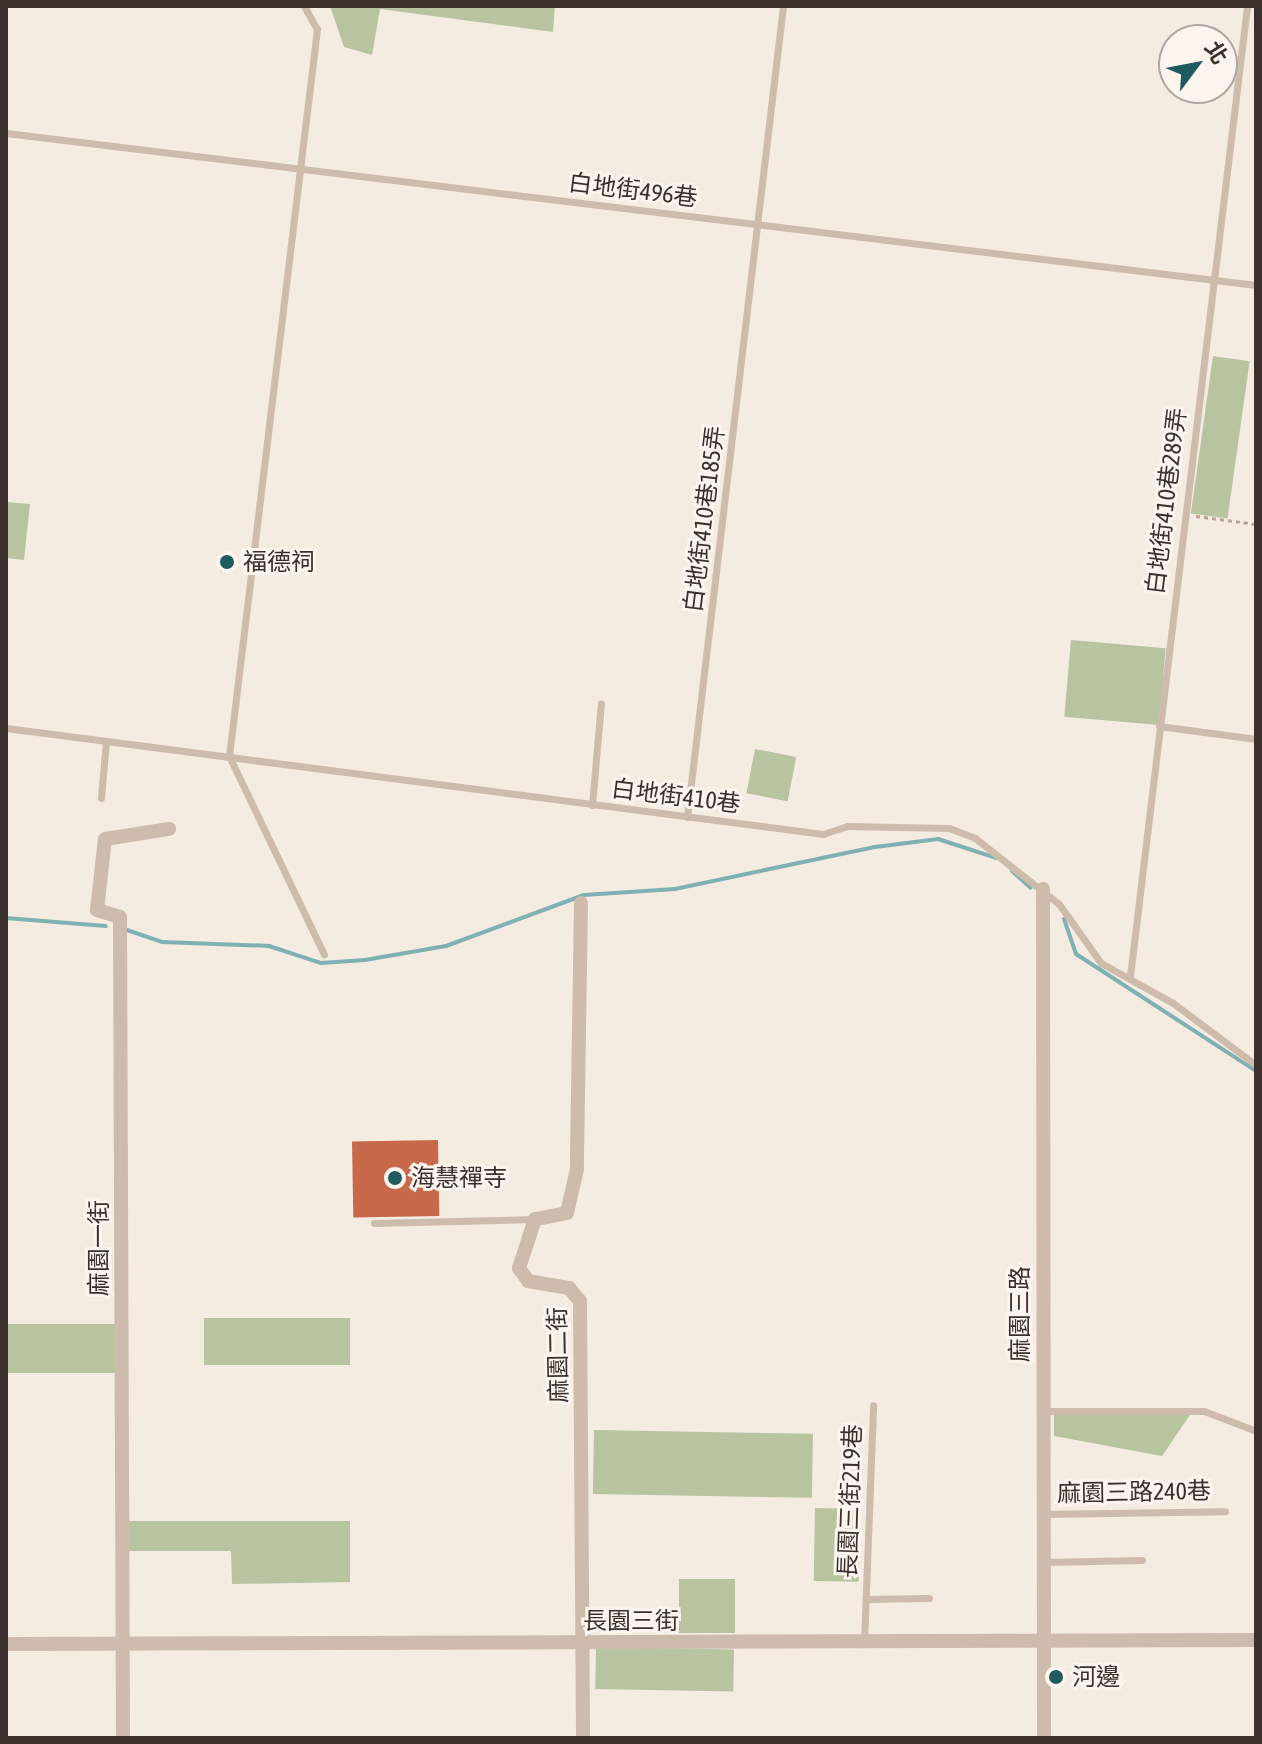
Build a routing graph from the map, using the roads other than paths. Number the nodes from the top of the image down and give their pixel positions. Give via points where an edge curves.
1 (304, 6) edge
2 (783, 6) edge
3 (1247, 6) edge
4 (6, 133) edge
5 (303, 168) junction
6 (756, 226) junction
7 (1211, 280) junction
8 (1256, 285) edge
9 (601, 703) dead end
10 (1159, 726) junction
11 (6, 728) edge
12 (1256, 739) edge
13 (106, 741) junction
14 (229, 756) junction
15 (101, 798) dead end
16 (592, 805) junction
17 (687, 817) junction
18 (169, 829) dead end
19 (1043, 889) junction
20 (581, 903) dead end
21 (324, 954) dead end
22 (1130, 976) junction
23 (1256, 1065) edge
24 (535, 1219) junction
25 (374, 1223) dead end
26 (873, 1405) dead end
27 (1042, 1411) junction
28 (1256, 1431) edge
29 (1225, 1511) dead end
30 (1043, 1514) junction
31 (1142, 1560) dead end
32 (1043, 1562) junction
33 (929, 1598) dead end
34 (866, 1599) junction
35 (1256, 1640) edge
36 (123, 1643) junction
37 (583, 1643) junction
38 (6, 1644) edge
39 (864, 1644) junction
40 (1044, 1644) junction
41 (123, 1738) edge
42 (583, 1738) edge
43 (1044, 1738) edge

1 - 5 lane via 317,29
2 - 6 lane, 白地街410巷185弄
3 - 7 lane, 白地街410巷289弄
4 - 5 lane, 白地街496巷
5 - 6 lane, 白地街496巷
5 - 14 lane
6 - 7 lane, 白地街496巷
6 - 17 lane, 白地街410巷185弄
7 - 8 lane, 白地街496巷
7 - 10 lane, 白地街410巷289弄
9 - 16 lane
10 - 12 lane
10 - 22 lane, 白地街410巷289弄
11 - 13 lane, 白地街410巷
13 - 14 lane, 白地街410巷
13 - 15 lane
14 - 16 lane, 白地街410巷
14 - 21 lane
16 - 17 lane, 白地街410巷
17 - 19 lane, 白地街410巷 via 823,834 847,826 949,828 975,838
18 - 36 street, 麻園一街 via 105,839 97,910 120,917
19 - 22 lane, 白地街410巷 via 1101,963
19 - 27 street, 麻園三路
20 - 24 street via 577,1169 567,1213
22 - 23 lane, 白地街410巷
24 - 25 lane
24 - 37 street, 麻園二街 via 519,1268 523,1277 569,1288 580,1301
26 - 34 lane, 長園三街219巷
27 - 28 lane via 1204,1411
27 - 30 street, 麻園三路
29 - 30 lane, 麻園三路240巷
30 - 32 street, 麻園三路
31 - 32 lane
32 - 40 street, 麻園三路
33 - 34 lane, 長園三街219巷
34 - 39 lane, 長園三街219巷
35 - 40 street, 長園三街
36 - 37 street, 長園三街
36 - 38 street, 長園三街
36 - 41 street, 麻園一街
37 - 39 street, 長園三街
37 - 42 street, 麻園二街
39 - 40 street, 長園三街
40 - 43 street, 麻園三路

